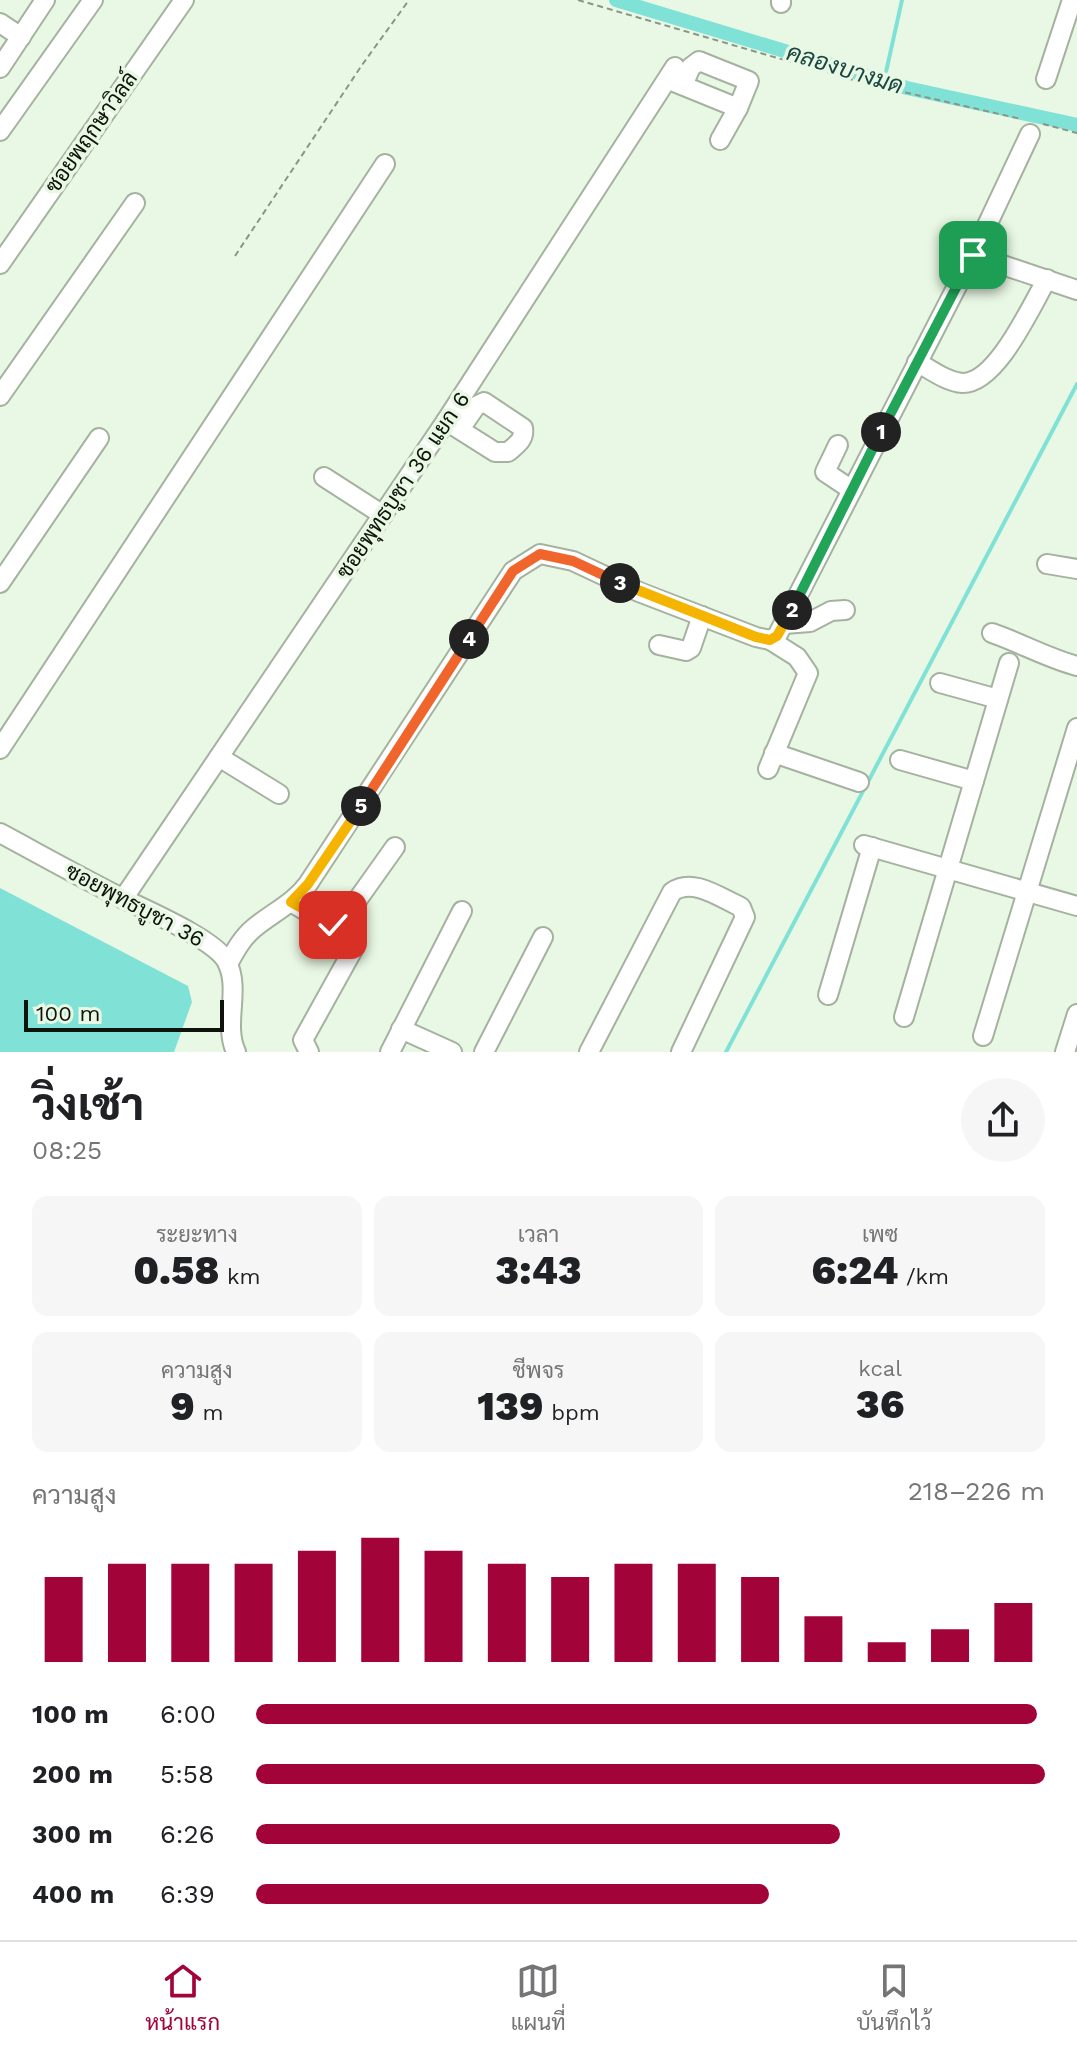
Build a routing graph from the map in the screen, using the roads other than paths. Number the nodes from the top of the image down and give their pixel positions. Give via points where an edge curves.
1 (45, 0) edge
2 (93, 0) edge
3 (184, 0) edge
4 (1072, 0) edge
5 (0, 23) edge
6 (21, 37) junction
7 (0, 68) edge
8 (675, 78) junction
9 (1046, 79) dead end
10 (738, 108) junction
11 (1031, 126) road end
12 (0, 131) edge
13 (720, 140) dead end
14 (385, 164) dead end
15 (135, 203) dead end
16 (973, 255) junction
17 (0, 264) edge
18 (1047, 279) junction
19 (1077, 290) edge
20 (917, 362) junction
21 (0, 396) edge
22 (99, 438) dead end
23 (838, 445) dead end
24 (324, 477) dead end
25 (852, 490) junction
26 (383, 515) junction
27 (1047, 564) dead end
28 (1077, 569) edge
29 (0, 583) edge
30 (845, 610) dead end
31 (702, 616) junction
32 (784, 624) junction
33 (992, 633) dead end
34 (770, 640) junction
35 (659, 645) dead end
36 (1009, 663) dead end
37 (1077, 666) edge
38 (940, 683) dead end
39 (998, 699) junction
40 (1077, 728) edge
41 (0, 749) edge
42 (219, 757) junction
43 (900, 760) dead end
44 (974, 781) junction
45 (859, 782) dead end
46 (279, 794) dead end
47 (0, 833) edge
48 (395, 847) dead end
49 (948, 869) junction
50 (1027, 891) junction
51 (123, 899) junction
52 (291, 902) junction
53 (1077, 906) edge
54 (462, 911) dead end
55 (543, 937) dead end
56 (354, 948) dead end
57 (228, 964) junction
58 (828, 995) dead end
59 (1077, 1014) edge
60 (904, 1017) dead end
61 (401, 1029) junction
62 (983, 1036) dead end
63 (233, 1046) edge
64 (215, 1052) edge
65 (309, 1052) edge
66 (390, 1052) edge
67 (452, 1052) edge
68 (484, 1052) edge
69 (589, 1052) edge
70 (681, 1052) edge
71 (1065, 1052) edge

1 - 6 street
2 - 12 street
3 - 17 street, ซอยพฤกษาวิลล์
4 - 9 street
5 - 6 street
6 - 7 street
8 - 10 street
8 - 10 street, ซอยพุทธบูชา 36 แยก 6 via 701,61 749,81
8 - 26 street, ซอยพุทธบูชา 36 แยก 6 via 453,425
10 - 13 street
11 - 16 street
14 - 41 street
15 - 21 street
16 - 18 street
16 - 20 street
18 - 19 street
18 - 20 street via 985,375 974,382 952,382
20 - 25 street
22 - 29 street
23 - 25 street via 825,472
24 - 26 street
25 - 32 street
26 - 42 street, ซอยพุทธบูชา 36 แยก 6
27 - 28 street
30 - 32 street
31 - 34 street
31 - 35 street via 691,648
31 - 52 street via 573,561 540,554 525,561 513,571 345,830
32 - 34 street
33 - 37 street
34 - 45 street via 797,657 808,673 771,761
36 - 39 street
38 - 39 street
39 - 44 street
40 - 50 street
42 - 46 street
42 - 51 street, ซอยพุทธบูชา 36 แยก 6
43 - 44 street
44 - 49 street
47 - 51 street, ซอยพุทธบูชา 36
48 - 52 street via 341,923 326,923
49 - 50 street
49 - 58 street via 868,846
49 - 60 street
50 - 53 street
50 - 62 street
51 - 57 street, ซอยพุทธบูชา 36 via 212,946
52 - 57 street via 252,929
54 - 61 street
55 - 68 street
56 - 65 street via 303,1040
57 - 63 street
59 - 71 street
61 - 66 street
61 - 67 street
63 - 64 street
69 - 70 street via 672,892 692,885 741,907 745,917

